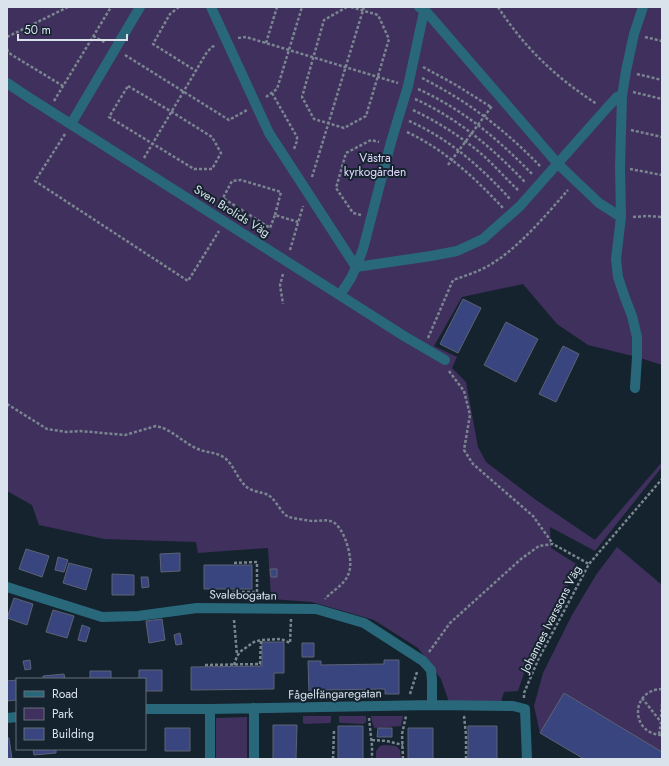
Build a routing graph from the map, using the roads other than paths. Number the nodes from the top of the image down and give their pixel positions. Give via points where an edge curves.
1 (140, 7) edge
2 (211, 7) edge
3 (643, 7) edge
4 (423, 8) edge
5 (7, 83) edge
6 (622, 93) junction
7 (71, 124) junction
8 (558, 164) junction
9 (621, 217) junction
10 (356, 267) junction
11 (340, 295) junction
12 (445, 360) road end
13 (635, 388) dead end
14 (7, 586) edge
15 (432, 705) junction
16 (254, 708) junction
17 (146, 709) edge
18 (210, 709) junction
19 (210, 759) edge
20 (254, 759) edge
21 (527, 759) edge

1 - 7 street
2 - 10 street via 269,133
3 - 6 street via 634,34
4 - 8 street
4 - 10 street via 407,90
5 - 7 street, Sven Brolids Väg
6 - 8 street
6 - 9 street
7 - 11 street, Sven Brolids Väg
8 - 9 street via 599,203
8 - 10 street via 526,200 483,239 457,251
9 - 13 street via 616,259 618,278 637,337
10 - 11 street
11 - 12 street, Sven Brolids Väg
14 - 15 street, Svalebogatan via 102,617 138,616 197,608 316,609 364,623 423,661 431,670
15 - 16 street, Fågelfängaregatan
15 - 21 street, Fågelfängaregatan via 513,706 525,709
16 - 18 street, Fågelfängaregatan
16 - 20 street
17 - 18 street, Fågelfängaregatan
18 - 19 street

